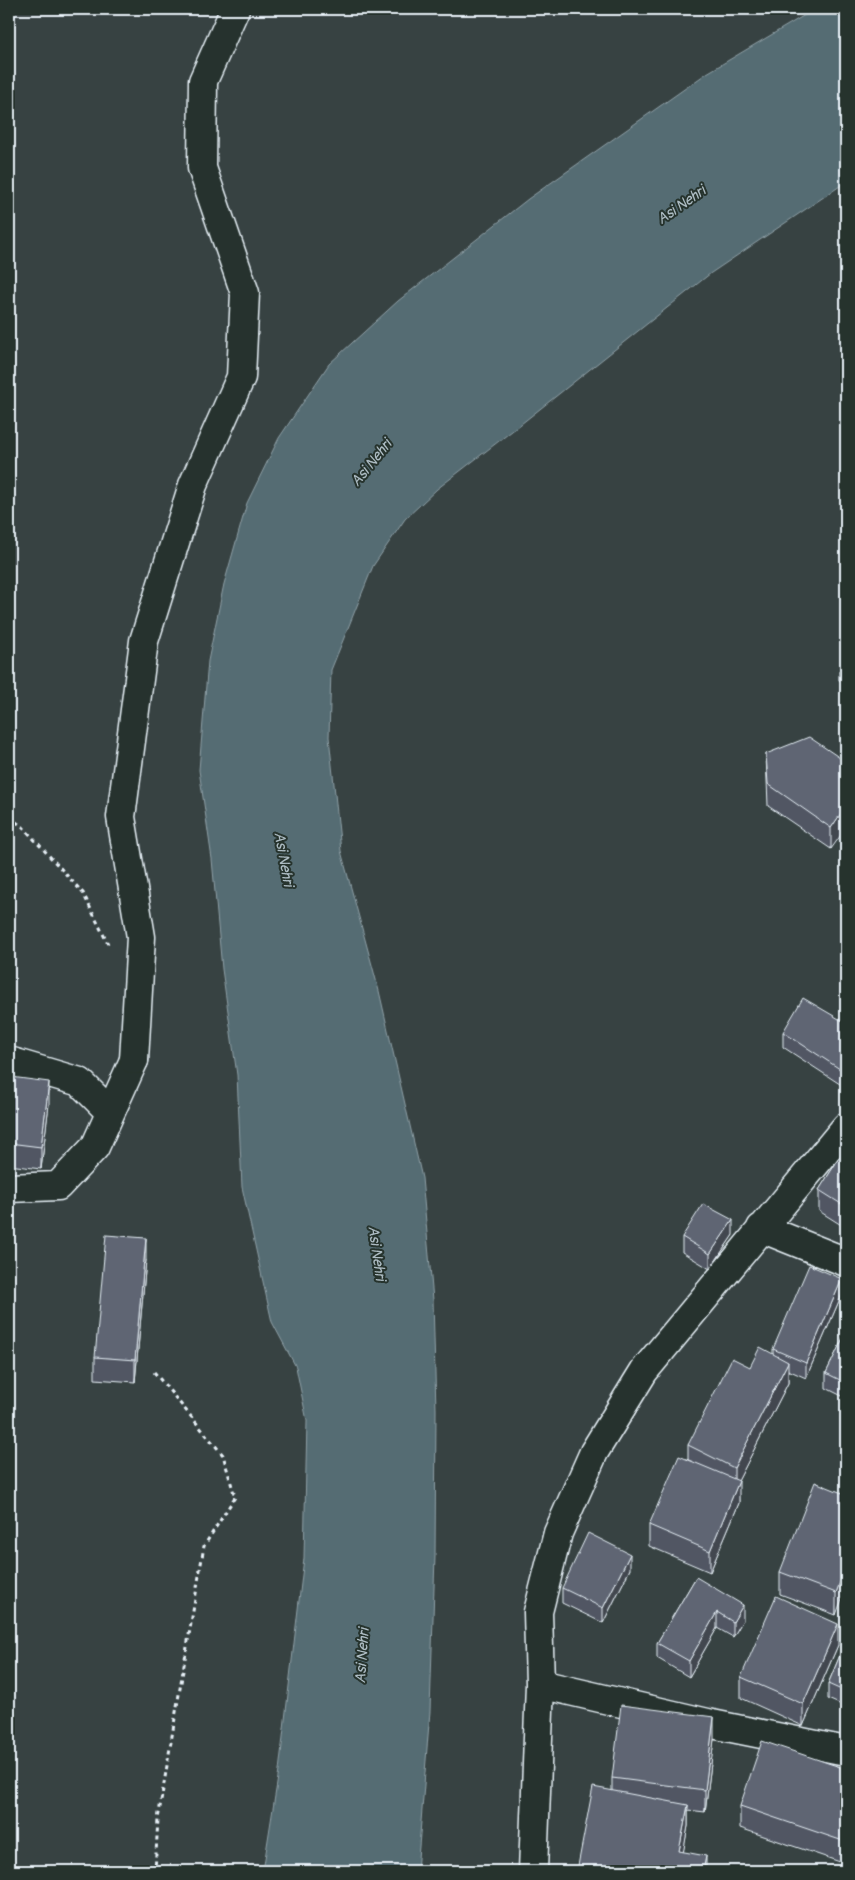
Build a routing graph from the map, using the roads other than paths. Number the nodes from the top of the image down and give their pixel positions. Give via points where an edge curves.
1 (235, 9) edge
2 (9, 1061) edge
3 (110, 1112) junction
4 (846, 1127) edge
5 (9, 1188) edge
6 (761, 1228) junction
7 (846, 1262) edge
8 (540, 1684) junction
9 (846, 1751) edge
10 (533, 1871) edge

1 - 3 street via 203,81 202,168 245,293 241,377 193,485 144,641 122,816 140,937 134,1060
2 - 3 street via 80,1082
3 - 5 street via 95,1147 58,1186
4 - 6 street
6 - 7 street
6 - 8 street via 644,1371 594,1452 558,1533 538,1612
8 - 9 street
8 - 10 street

